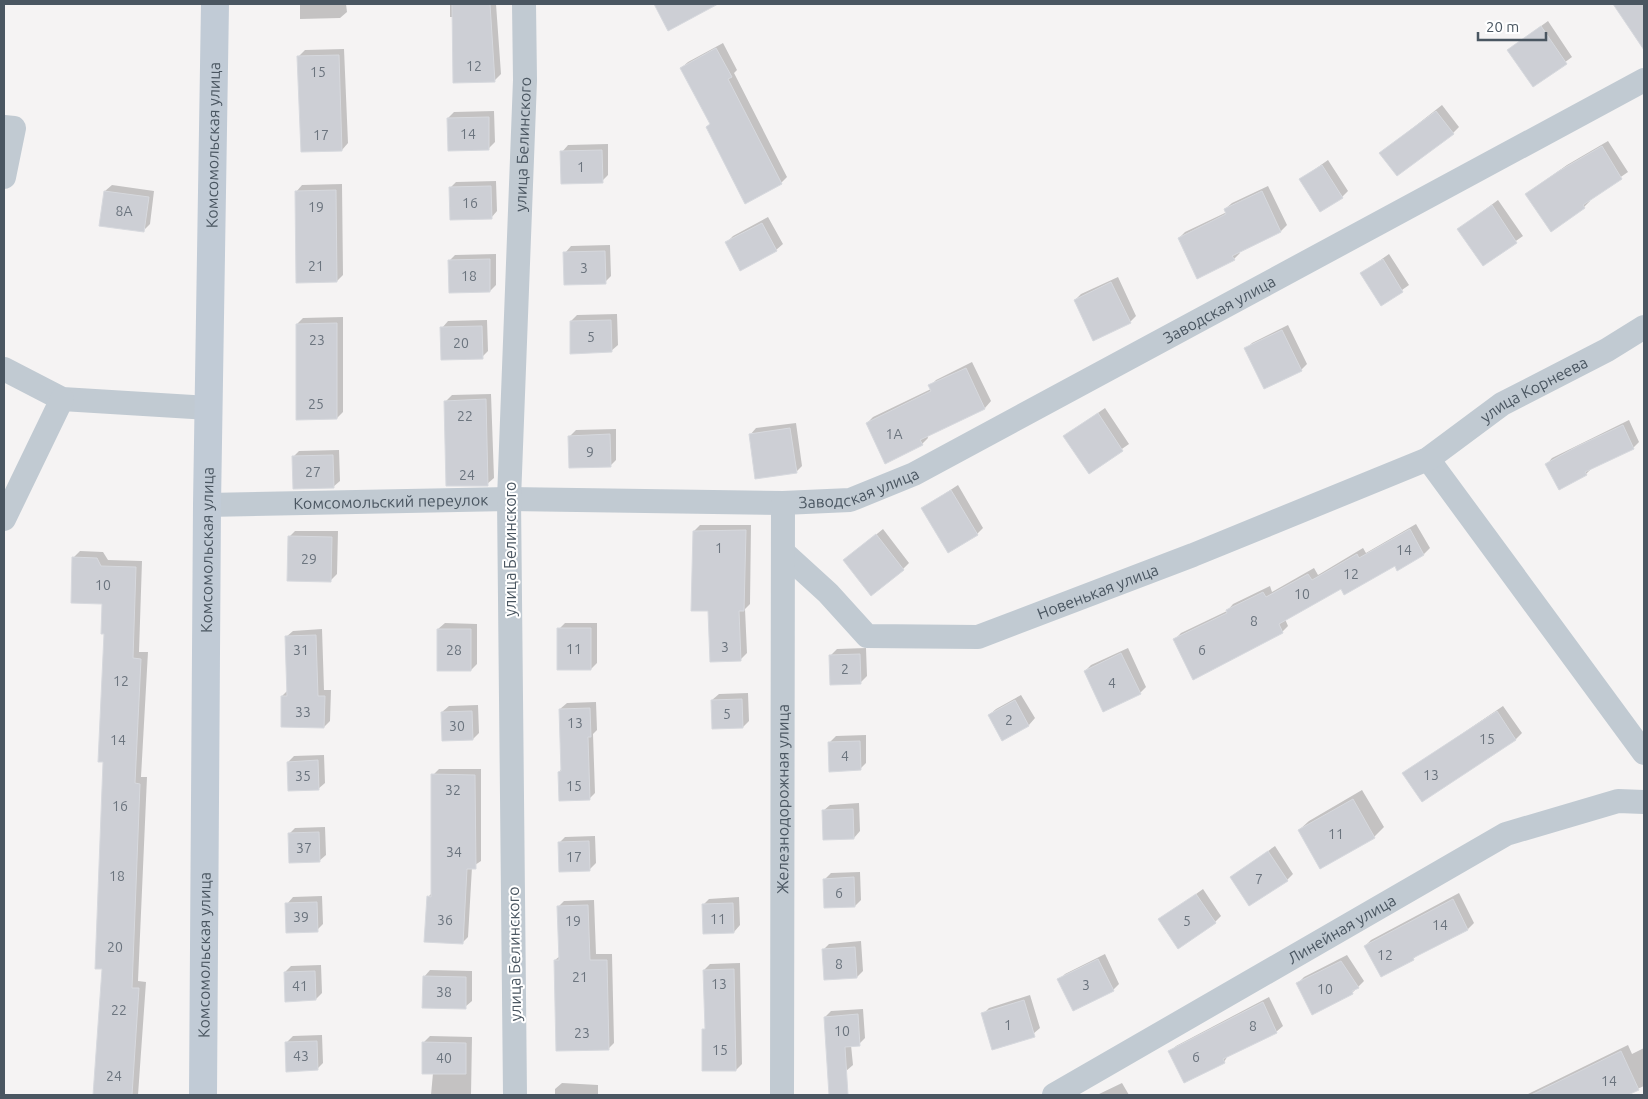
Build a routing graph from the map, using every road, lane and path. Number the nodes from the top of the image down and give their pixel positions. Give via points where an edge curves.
1 (215, 4) edge
2 (524, 4) edge
3 (1644, 80) edge
4 (4, 126) edge
5 (4, 177) edge
6 (1644, 327) edge
7 (4, 369) edge
8 (62, 399) junction
9 (209, 408) junction
10 (1428, 459) junction
11 (509, 499) junction
12 (783, 503) junction
13 (207, 505) junction
14 (4, 519) edge
15 (783, 552) junction
16 (1642, 744) edge
17 (1644, 802) edge
18 (203, 1095) edge
19 (515, 1095) edge
20 (782, 1095) edge
21 (1054, 1095) edge

1 - 9 street, Комсомольская улица
2 - 11 street, улица Белинского via 526,80
3 - 12 street, Заводская улица via 914,474 850,500
4 - 5 street via 14,128
6 - 10 street, улица Корнеева via 1607,350 1502,404
7 - 8 street
8 - 9 street
8 - 14 street
9 - 13 street, Комсомольская улица
10 - 15 street, Новенькая улица via 1193,555 978,637 867,636 828,593
10 - 16 street
11 - 12 street, Комсомольский переулок
11 - 13 street, Комсомольский переулок
11 - 19 street, улица Белинского
12 - 15 street, Железнодорожная улица
13 - 18 street, Комсомольская улица
15 - 20 street, Железнодорожная улица
17 - 21 street, Линейная улица via 1618,801 1506,834

